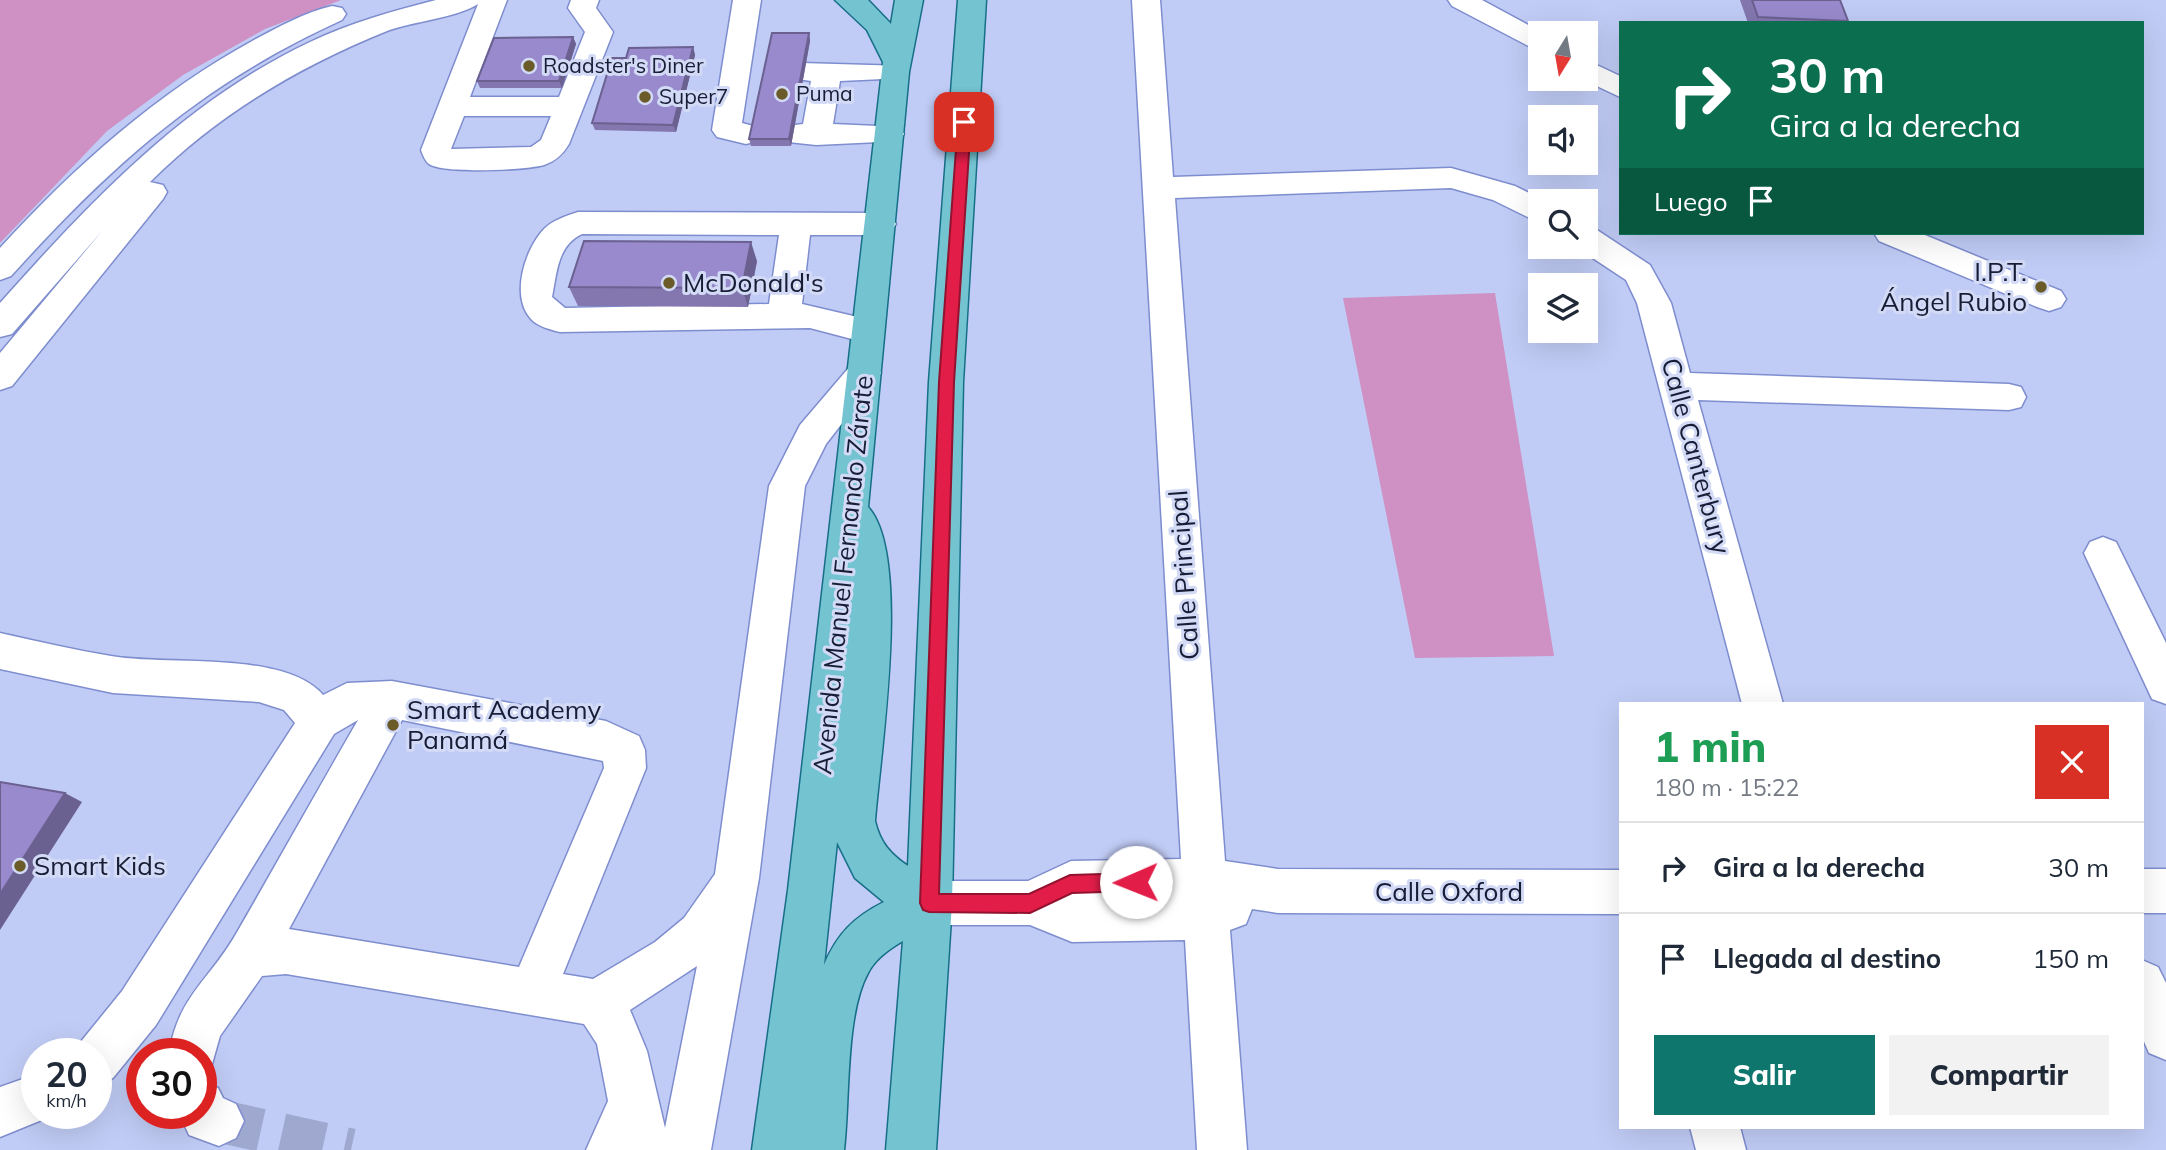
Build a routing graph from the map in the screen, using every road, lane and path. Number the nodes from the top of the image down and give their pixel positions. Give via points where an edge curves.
1 (366, 0) edge
2 (467, 0) edge
3 (493, 0) edge
4 (585, 0) edge
5 (747, 0) edge
6 (849, 0) edge
7 (909, 0) edge
8 (1146, 0) edge
9 (1462, 0) edge
10 (968, 6) edge
11 (1528, 36) edge
12 (896, 67) junction
13 (1598, 76) edge
14 (1619, 88) edge
15 (230, 96) junction
16 (569, 106) junction
17 (452, 107) junction
18 (746, 134) dead end
19 (889, 134) junction
20 (1159, 188) junction
21 (1528, 205) edge
22 (880, 224) junction
23 (795, 230) junction
24 (1895, 235) edge
25 (1598, 246) edge
26 (0, 268) edge
27 (2049, 299) dead end
28 (784, 316) junction
29 (0, 325) edge
30 (867, 331) junction
31 (864, 373) junction
32 (0, 377) edge
33 (1676, 386) junction
34 (2009, 397) dead end
35 (851, 495) junction
36 (2103, 553) dead end
37 (0, 651) edge
38 (2166, 686) edge
39 (392, 699) junction
40 (1762, 702) edge
41 (319, 721) junction
42 (737, 878) junction
43 (2144, 891) edge
44 (2166, 891) edge
45 (1619, 892) edge
46 (1206, 898) junction
47 (929, 903) junction
48 (250, 954) junction
49 (2144, 987) edge
50 (531, 993) junction
51 (597, 1003) junction
52 (2166, 1036) edge
53 (195, 1038) edge
54 (112, 1042) edge
55 (633, 1102) junction
56 (21, 1104) edge
57 (0, 1112) edge
58 (1716, 1129) edge
59 (611, 1150) edge
60 (648, 1150) edge
61 (686, 1150) edge
62 (777, 1150) edge
63 (819, 1150) edge
64 (911, 1150) edge
65 (1223, 1150) edge
66 (1721, 1150) edge

1 - 26 street via 279,35 200,81 115,149
2 - 15 street via 382,21 300,55
3 - 17 street
4 - 16 street via 582,8 599,32
5 - 18 street via 750,72 727,130
6 - 12 main road via 873,17 886,35
7 - 12 main road, Avenida Manuel Fernando Zárate
8 - 20 street, Calle Principal
9 - 11 street
10 - 47 main road via 946,382
12 - 19 main road, Avenida Manuel Fernando Zárate
12 - 19 street via 814,72 803,134
13 - 14 street
15 - 29 street via 154,158
15 - 32 street
16 - 17 street
16 - 17 street via 554,144 536,157 445,159 436,150
19 - 22 main road, Avenida Manuel Fernando Zárate
20 - 21 street via 1451,178 1504,192
20 - 46 street, Calle Principal
22 - 23 street
22 - 30 main road, Avenida Manuel Fernando Zárate
23 - 28 street
23 - 28 street via 578,223 559,229 549,242 536,297 543,311 560,320
24 - 27 street
25 - 33 street, Calle Canterbury via 1639,273 1654,303
28 - 30 street via 810,316
30 - 31 main road, Avenida Manuel Fernando Zárate
31 - 35 main road, Avenida Manuel Fernando Zárate
31 - 42 street via 813,435 787,486
33 - 34 street
33 - 40 street, Calle Canterbury
35 - 47 main road via 872,570 873,613 853,821 858,846 874,871
35 - 62 main road, Avenida Manuel Fernando Zárate via 810,890
36 - 38 street
37 - 41 street via 113,675 259,684 298,696
39 - 41 street via 347,702
39 - 48 street
39 - 50 street via 606,740 624,750 625,768
41 - 54 street via 139,1008
42 - 51 street via 700,934 671,958
42 - 61 street
43 - 44 street
45 - 46 street, Calle Oxford via 1278,891
46 - 47 street, Calle Oxford via 1072,919 1030,903
46 - 65 street, Calle Principal
47 - 63 main road via 866,938 848,962 835,996
47 - 64 main road
48 - 50 street via 286,951
48 - 53 street via 197,1027
49 - 52 street
50 - 51 street
51 - 55 street via 616,1026 626,1053
55 - 59 street
55 - 60 street
56 - 57 street
58 - 66 street

